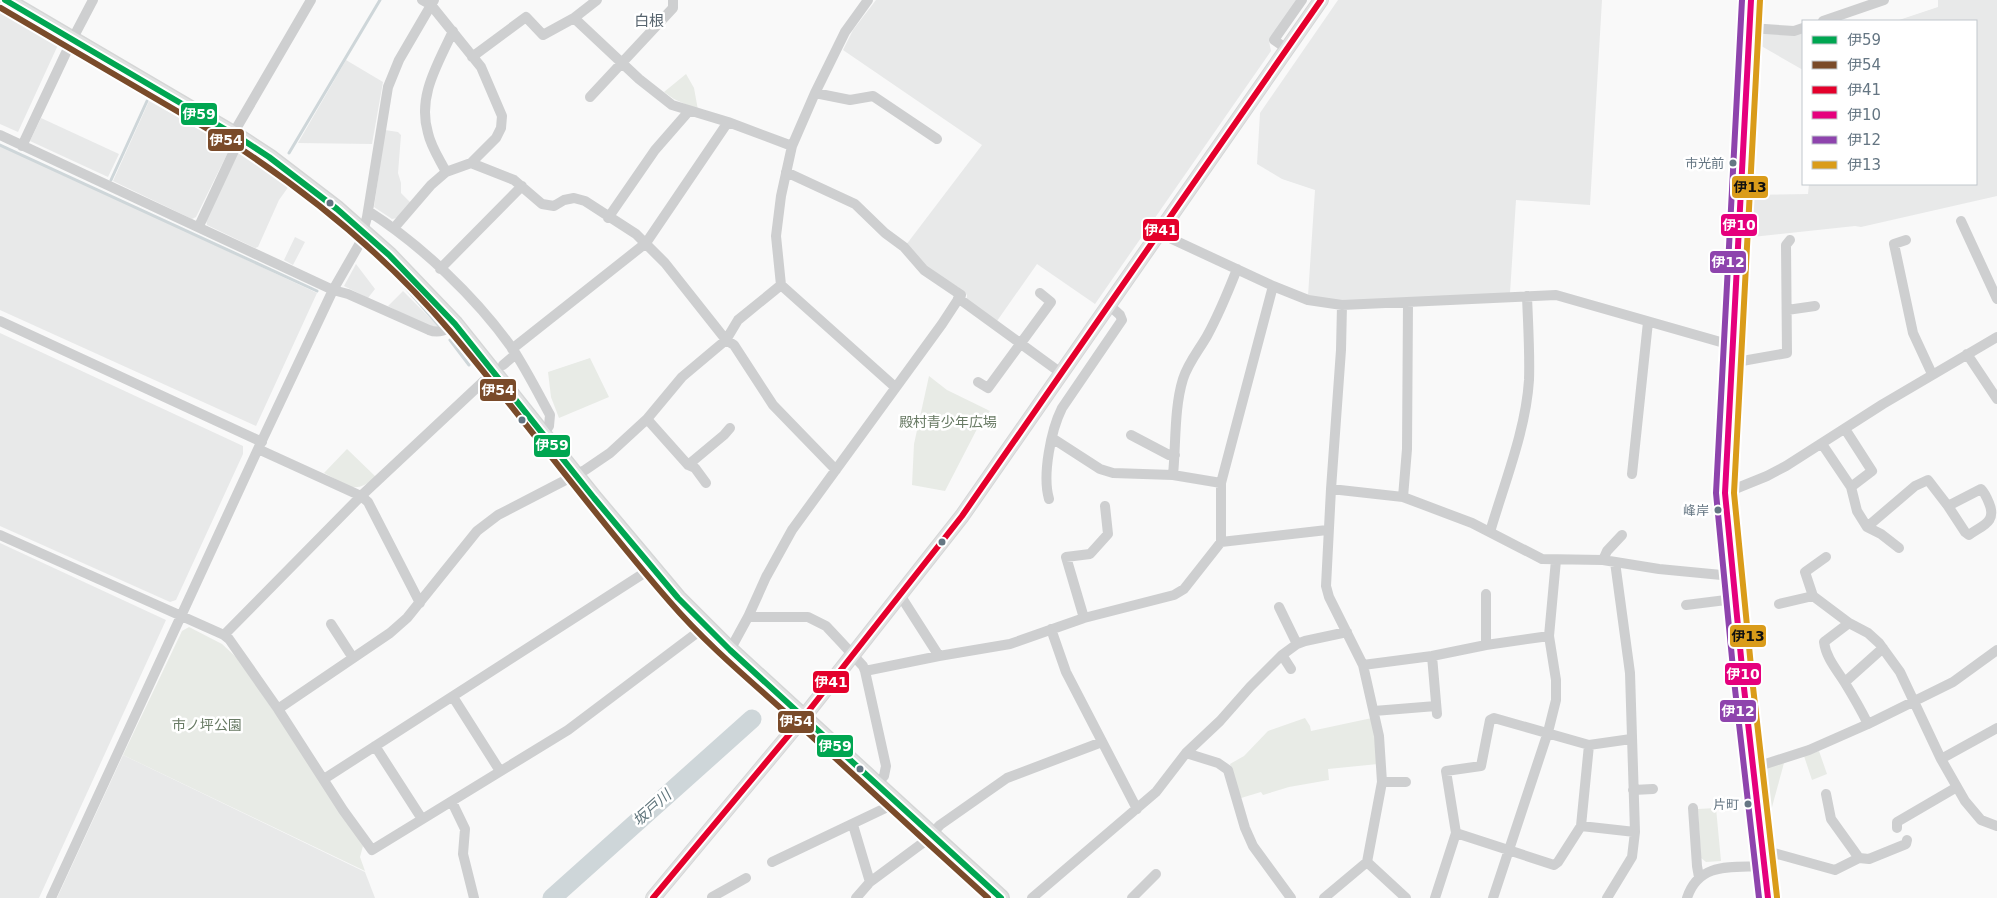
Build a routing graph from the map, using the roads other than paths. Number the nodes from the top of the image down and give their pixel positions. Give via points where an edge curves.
1 (5, 0) edge
2 (93, 0) edge
3 (311, 0) edge
4 (597, 0) edge
5 (672, 0) edge
6 (868, 0) edge
7 (1302, 0) edge
8 (1321, 0) edge
9 (1751, 0) edge
10 (1884, 0) edge
11 (429, 2) edge
12 (1868, 3) edge
13 (574, 18) junction
14 (1825, 20) edge
15 (1750, 28) junction
16 (1802, 28) edge
17 (453, 31) junction
18 (72, 40) junction
19 (1287, 49) junction
20 (472, 57) junction
21 (623, 63) junction
22 (815, 93) junction
23 (590, 97) dead end
24 (689, 111) junction
25 (728, 122) junction
26 (0, 135) edge
27 (236, 136) junction
28 (937, 139) dead end
29 (22, 146) junction
30 (792, 146) junction
31 (471, 163) junction
32 (446, 172) junction
33 (786, 172) junction
34 (522, 186) junction
35 (368, 211) junction
36 (608, 218) junction
37 (199, 226) junction
38 (1961, 227) dead end
39 (394, 228) junction
40 (364, 231) junction
41 (1159, 233) junction
42 (1790, 240) dead end
43 (1906, 240) dead end
44 (646, 244) junction
45 (440, 268) junction
46 (1237, 269) junction
47 (781, 285) junction
48 (1273, 286) junction
49 (333, 290) junction
50 (1040, 293) dead end
51 (1527, 296) junction
52 (958, 298) junction
53 (1997, 300) edge
54 (1408, 302) junction
55 (1109, 305) junction
56 (1342, 305) junction
57 (1815, 306) dead end
58 (1787, 310) junction
59 (0, 321) edge
60 (1648, 322) junction
61 (455, 324) junction
62 (1997, 337) edge
63 (726, 340) junction
64 (1021, 344) junction
65 (1732, 345) junction
66 (514, 352) junction
67 (1967, 354) junction
68 (1731, 363) junction
69 (503, 365) dead end
70 (1061, 373) junction
71 (1932, 374) junction
72 (486, 379) dead end
73 (978, 382) dead end
74 (895, 387) junction
75 (1997, 399) edge
76 (647, 419) junction
77 (730, 428) dead end
78 (1845, 429) junction
79 (543, 435) junction
80 (1132, 435) dead end
81 (1052, 438) junction
82 (1822, 444) junction
83 (260, 446) junction
84 (1175, 455) junction
85 (688, 465) junction
86 (836, 470) junction
87 (1632, 474) dead end
88 (575, 475) junction
89 (1173, 475) junction
90 (706, 483) dead end
91 (1221, 483) junction
92 (1851, 487) junction
93 (1331, 489) junction
94 (1725, 493) junction
95 (360, 496) junction
96 (1403, 497) junction
97 (1048, 499) dead end
98 (1105, 506) dead end
99 (1948, 506) junction
100 (1867, 527) junction
101 (1327, 530) junction
102 (1490, 532) junction
103 (0, 535) edge
104 (1622, 535) dead end
105 (1221, 542) junction
106 (1899, 548) dead end
107 (1826, 557) dead end
108 (1556, 560) junction
109 (1603, 560) junction
110 (1615, 562) junction
111 (652, 568) junction
112 (1732, 576) junction
113 (1486, 594) dead end
114 (900, 595) junction
115 (1813, 596) junction
116 (1734, 599) junction
117 (420, 603) junction
118 (1779, 604) dead end
119 (1686, 605) dead end
120 (1279, 607) dead end
121 (182, 615) junction
122 (748, 617) junction
123 (1084, 618) junction
124 (1849, 623) junction
125 (331, 624) dead end
126 (706, 626) junction
127 (1051, 630) junction
128 (1347, 632) junction
129 (224, 636) junction
130 (1549, 636) junction
131 (1297, 644) junction
132 (1486, 645) junction
133 (1883, 648) junction
134 (730, 650) junction
135 (1997, 650) edge
136 (852, 654) junction
137 (1282, 655) junction
138 (938, 656) junction
139 (1432, 656) junction
140 (353, 658) junction
141 (1363, 665) junction
142 (1291, 669) dead end
143 (865, 671) junction
144 (1845, 682) junction
145 (453, 697) junction
146 (1913, 702) junction
147 (278, 709) junction
148 (1374, 710) junction
149 (803, 718) junction
150 (1868, 724) junction
151 (1997, 728) edge
152 (1548, 732) junction
153 (1631, 739) junction
154 (1102, 742) junction
155 (1589, 745) junction
156 (375, 746) junction
157 (1186, 753) junction
158 (1941, 759) junction
159 (1753, 768) junction
160 (500, 771) junction
161 (324, 779) junction
162 (1382, 782) junction
163 (1406, 782) dead end
164 (876, 785) junction
165 (1957, 787) junction
166 (1653, 789) dead end
167 (1633, 790) junction
168 (1826, 794) dead end
169 (452, 802) junction
170 (896, 803) junction
171 (1137, 808) junction
172 (1693, 808) dead end
173 (422, 819) junction
174 (853, 825) junction
175 (1581, 826) junction
176 (1997, 826) edge
177 (1897, 828) dead end
178 (1635, 832) junction
179 (1456, 833) junction
180 (931, 835) junction
181 (1907, 840) dead end
182 (1762, 850) junction
183 (1509, 851) junction
184 (1859, 858) junction
185 (772, 862) dead end
186 (1367, 862) junction
187 (1764, 866) junction
188 (1156, 874) dead end
189 (746, 878) dead end
190 (1700, 878) junction
191 (870, 882) junction
192 (51, 898) edge
193 (474, 898) edge
194 (653, 898) edge
195 (712, 898) edge
196 (856, 898) edge
197 (1001, 898) edge
198 (1032, 898) edge
199 (1132, 898) edge
200 (1291, 898) edge
201 (1324, 898) edge
202 (1406, 898) edge
203 (1435, 898) edge
204 (1493, 898) edge
205 (1606, 898) edge
206 (1687, 898) edge
207 (1768, 898) edge

1 - 18 highway
2 - 18 street
3 - 27 street
4 - 13 street
5 - 21 street via 673,8
6 - 22 street via 845,32
7 - 19 street via 1274,40
8 - 19 main road
9 - 15 street
10 - 12 street
11 - 17 street
11 - 35 street via 388,87
12 - 14 street
13 - 20 street via 544,35 526,17
13 - 21 street
15 - 16 street via 1794,31
15 - 65 street
17 - 20 street
17 - 32 street via 428,84 424,109 428,134
18 - 27 highway
18 - 29 street
19 - 41 main road
20 - 31 street via 481,67 502,116 496,138
21 - 23 street
21 - 24 street via 672,104
22 - 28 street via 850,100 873,96
22 - 30 street
24 - 25 street
24 - 36 street via 654,150
25 - 30 street
25 - 44 street
26 - 29 street
27 - 37 street
27 - 40 highway
29 - 37 street
30 - 33 street
31 - 32 street
31 - 34 street
32 - 39 street
33 - 47 street via 776,236
33 - 52 street via 855,204 884,233 904,247 924,270 961,295
34 - 36 street via 542,204 554,206 574,198 585,201
34 - 45 street
35 - 39 street
35 - 40 street
36 - 44 street via 636,234
37 - 49 street
38 - 53 street
39 - 45 street
40 - 49 street
40 - 61 highway
41 - 46 street
41 - 55 main road
42 - 58 street via 1786,245
43 - 71 street via 1894,244 1913,333
44 - 63 street via 665,262
44 - 66 street
45 - 66 street via 471,299
46 - 48 street
46 - 84 street via 1214,322 1202,346 1192,357 1183,379
47 - 63 street via 738,320
47 - 74 street
48 - 56 street via 1308,300
48 - 91 street
49 - 61 street via 434,332
49 - 83 street
50 - 64 street via 1056,305
51 - 54 street
51 - 60 street via 1556,295
51 - 102 street via 1529,382 1525,409
52 - 64 street
52 - 74 street
54 - 56 street
54 - 96 street via 1407,449
55 - 70 main road
55 - 81 street via 1122,320 1062,408
56 - 93 street
57 - 58 street
58 - 68 street via 1787,353
59 - 83 street
60 - 65 street
60 - 87 street
61 - 79 highway
62 - 67 street
63 - 76 street via 682,377
63 - 86 street via 734,345 773,406
64 - 70 street
64 - 73 street via 991,390
65 - 68 street
66 - 69 street
66 - 79 street via 550,415 549,426
67 - 71 street
67 - 75 street
68 - 94 street
70 - 114 main road via 962,516
71 - 78 street
72 - 95 street
74 - 86 street
76 - 85 street
76 - 88 street via 610,453
77 - 85 street
78 - 82 street
78 - 92 street via 1872,471
79 - 88 highway
80 - 84 street via 1169,455
81 - 89 street via 1100,469 1113,473
81 - 97 street via 1046,489
82 - 92 street
82 - 94 street via 1767,476
83 - 95 street
83 - 121 street
84 - 89 street
85 - 90 street via 695,468
86 - 122 street via 792,530
88 - 111 highway
88 - 117 street via 498,515 477,531
89 - 91 street
91 - 105 street
92 - 100 street via 1857,511
93 - 96 street
93 - 101 street
94 - 112 street
95 - 117 street via 368,502
95 - 129 street
96 - 102 street
98 - 123 street via 1103,519 1108,534 1090,554 1064,554
99 - 99 street via 1969,535 1993,516 1981,489
99 - 100 street via 1928,480 1915,486
100 - 106 street
101 - 105 street
101 - 128 street via 1326,586
102 - 108 street via 1542,559
103 - 121 street
104 - 109 street via 1607,550
105 - 123 street via 1184,589 1174,596
107 - 115 street via 1805,572
108 - 109 street
108 - 130 street
109 - 110 street
110 - 112 street
110 - 153 street via 1630,673
111 - 126 highway
111 - 145 street
112 - 116 street
113 - 132 street
114 - 136 main road
114 - 138 street
115 - 118 street
115 - 124 street
116 - 119 street
116 - 159 street
117 - 140 street via 390,633
120 - 131 street
121 - 129 street
121 - 192 street
122 - 134 street
122 - 136 street via 808,616 826,626
123 - 127 street
124 - 133 street via 1868,633
124 - 144 street via 1824,642 1831,662
125 - 140 street
126 - 134 highway
126 - 160 street via 568,730
127 - 138 street via 1010,644
127 - 154 street via 1066,672
128 - 131 street
128 - 141 street
129 - 147 street
130 - 132 street
130 - 152 street via 1557,690
131 - 137 street
132 - 139 street
133 - 144 street
133 - 146 street via 1900,672
134 - 149 highway
135 - 146 street via 1953,682
136 - 143 street
136 - 149 main road
137 - 142 street
137 - 157 street
138 - 143 street
139 - 141 street
139 - 148 street via 1436,710
140 - 147 street
141 - 148 street
143 - 164 street via 886,766 884,776
144 - 150 street
145 - 156 street
145 - 160 street
146 - 150 street
146 - 158 street
147 - 161 street
148 - 162 street
149 - 164 highway
149 - 194 main road
150 - 159 street via 1809,750
151 - 158 street
152 - 155 street
152 - 179 street via 1494,718 1490,720 1481,766 1446,771
152 - 183 street
153 - 155 street
153 - 167 street
154 - 171 street
154 - 180 street via 1008,778 947,819
155 - 175 street
156 - 161 street
156 - 173 street
157 - 171 street via 1156,792
157 - 200 street via 1218,763 1228,770 1253,846
158 - 165 street
159 - 182 street
160 - 169 street
161 - 173 street via 372,850
162 - 163 street
162 - 186 street
164 - 170 highway
165 - 176 street via 1981,820
165 - 177 street via 1897,822
166 - 167 street
167 - 178 street
168 - 184 street via 1831,820
169 - 173 street
169 - 193 street via 465,829 463,854
170 - 174 street
170 - 180 highway
171 - 198 street
172 - 190 street
174 - 185 street
174 - 191 street
175 - 178 street
175 - 183 street via 1554,865
178 - 205 street via 1632,857
179 - 183 street
179 - 203 street
180 - 191 street
180 - 197 highway
181 - 184 street via 1906,844 1869,859
182 - 184 street via 1835,870
182 - 187 street
183 - 204 street
186 - 201 street
186 - 202 street
187 - 190 street via 1708,871
187 - 207 street
188 - 199 street
189 - 195 street
190 - 206 street
191 - 196 street

